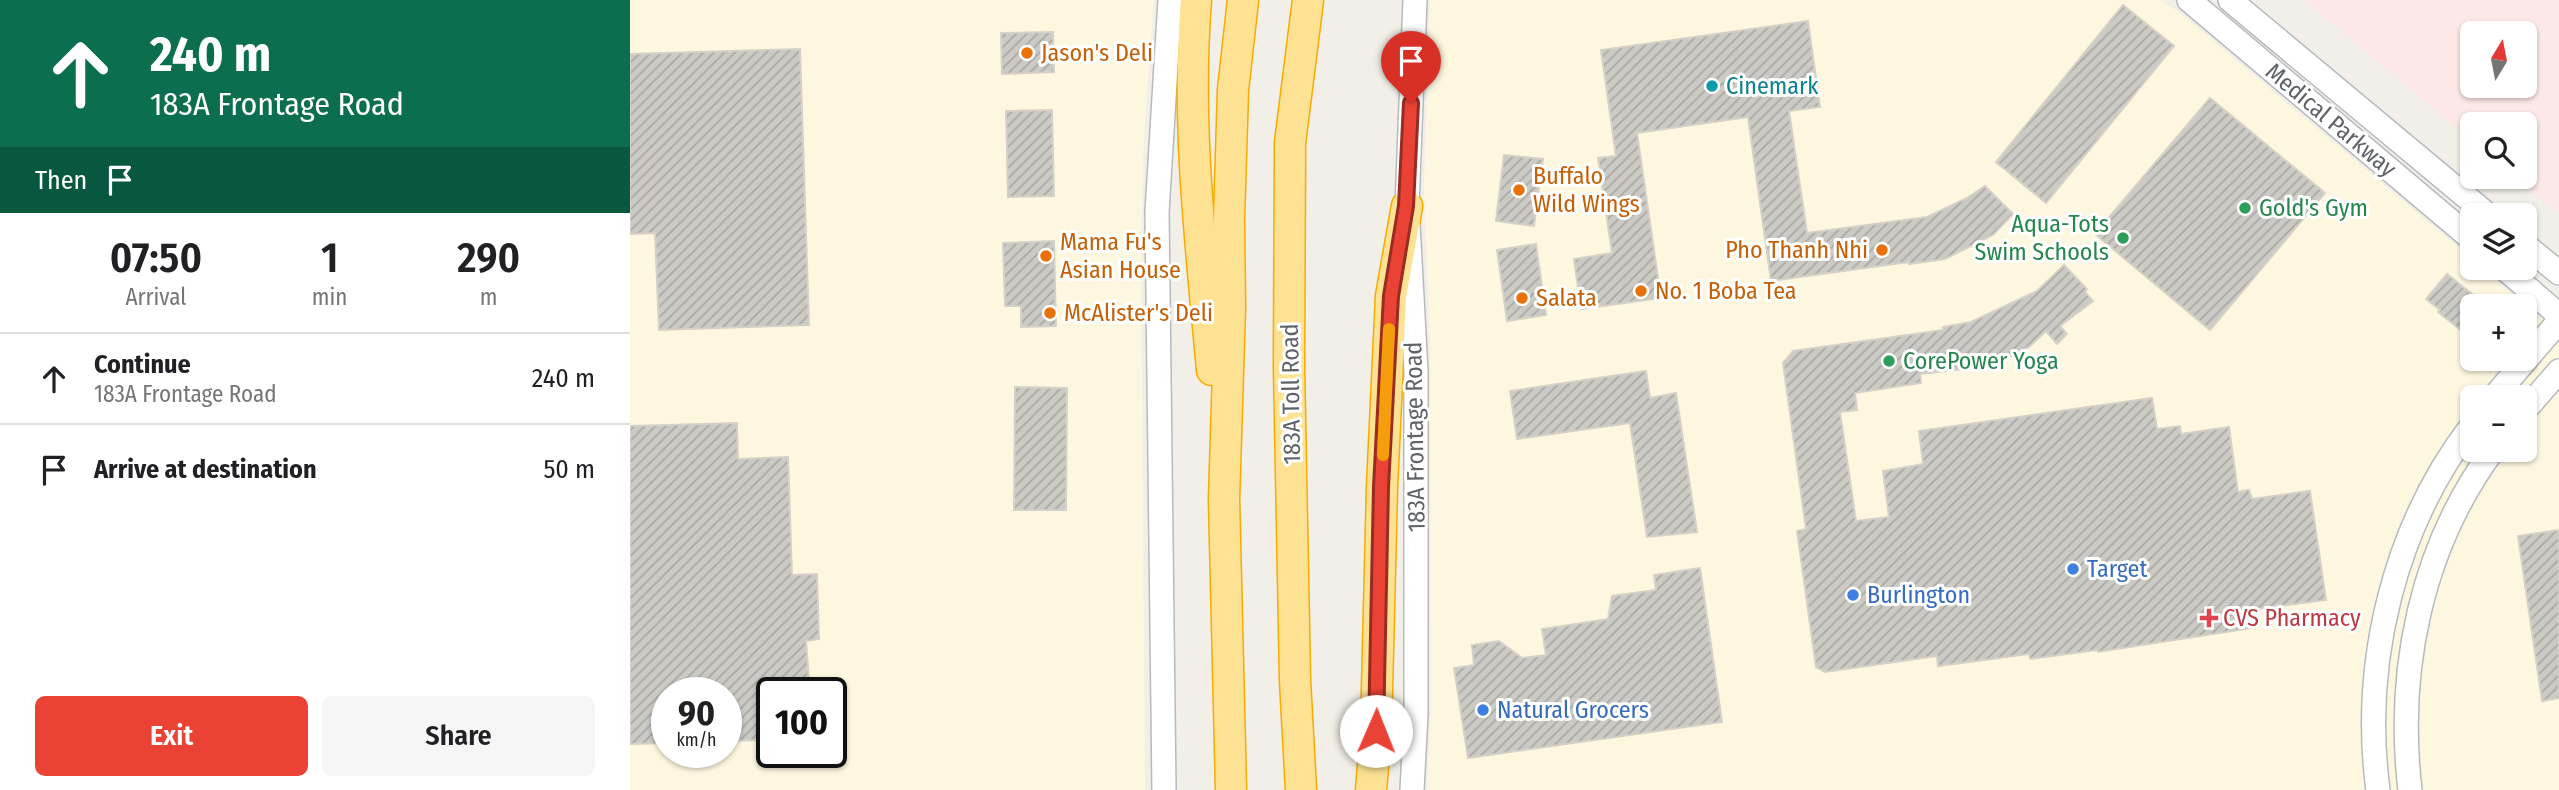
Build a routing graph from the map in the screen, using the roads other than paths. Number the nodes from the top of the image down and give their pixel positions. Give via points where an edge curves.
1 (1170, 0) edge
2 (1196, 0) edge
3 (1243, 0) edge
4 (1308, 0) edge
5 (1415, 0) edge
6 (2189, 0) edge
7 (2234, 4) edge
8 (2218, 25) junction
9 (2474, 203) edge
10 (1406, 206) junction
11 (2460, 229) edge
12 (2537, 255) edge
13 (2559, 273) edge
14 (2518, 280) edge
15 (2559, 315) edge
16 (2559, 321) edge
17 (2559, 371) edge
18 (2504, 385) edge
19 (2537, 396) edge
20 (2460, 444) edge
21 (2485, 462) edge
22 (1224, 499) junction
23 (2376, 670) junction
24 (2408, 675) junction
25 (1164, 790) edge
26 (1231, 790) edge
27 (1301, 790) edge
28 (1371, 790) edge
29 (1412, 790) edge
30 (2378, 790) edge
31 (2410, 790) edge

1 - 25 street via 1157,212
2 - 22 highway via 1193,115
3 - 22 highway via 1233,90
4 - 27 highway, 183A Toll Road via 1290,156 1289,368
5 - 10 street, 183A Frontage Road
6 - 8 street, Medical Parkway
7 - 8 street
7 - 9 street, Medical Parkway
8 - 11 street, Medical Parkway
10 - 28 highway via 1391,296
10 - 29 street, 183A Frontage Road via 1416,370
12 - 13 street
14 - 15 street
16 - 18 street
17 - 19 street
20 - 23 street via 2415,525 2390,595
21 - 24 street via 2465,492 2436,558 2418,612
22 - 26 highway
23 - 24 street
23 - 30 street via 2373,744
24 - 31 street via 2405,717

